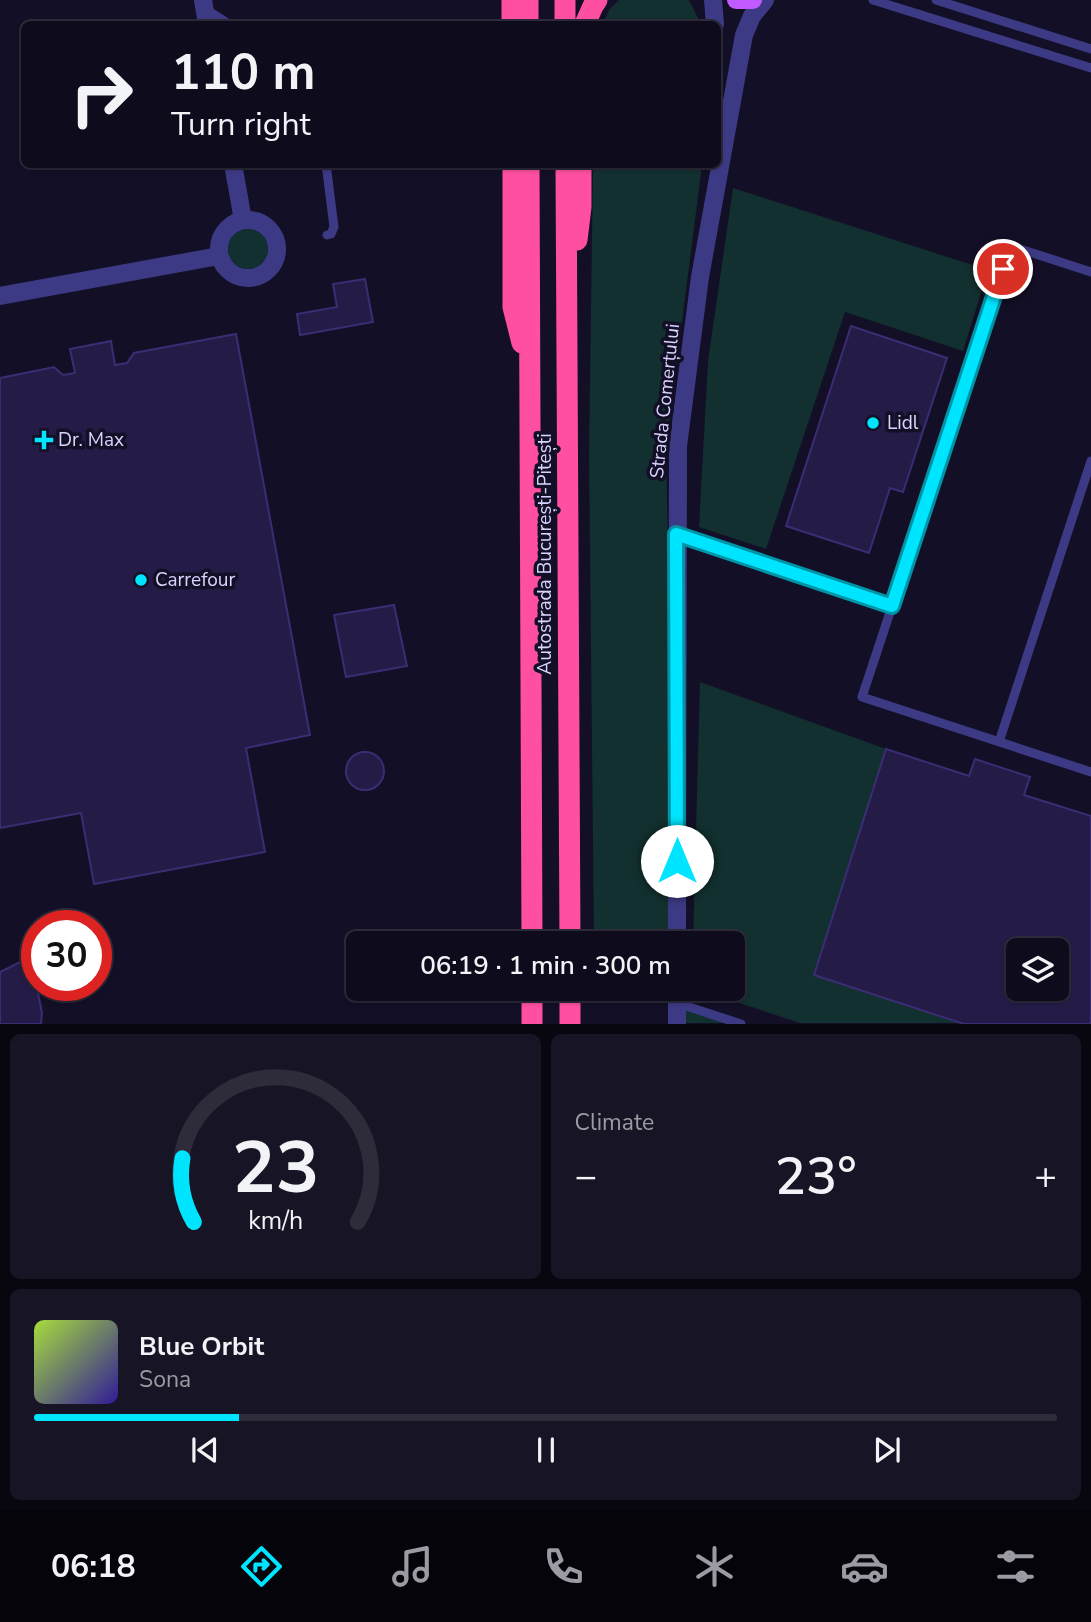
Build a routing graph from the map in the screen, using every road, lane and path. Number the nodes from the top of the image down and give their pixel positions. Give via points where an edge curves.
1 (512, 0) edge
2 (528, 0) edge
3 (565, 0) edge
4 (597, 0) edge
5 (713, 0) edge
6 (736, 0) edge
7 (753, 0) edge
8 (765, 0) edge
9 (873, 0) edge
10 (936, 0) edge
11 (205, 11) edge
12 (223, 21) edge
13 (512, 21) edge
14 (528, 21) edge
15 (565, 21) edge
16 (586, 21) edge
17 (715, 21) edge
18 (1091, 49) edge
19 (1091, 68) edge
20 (721, 162) edge
21 (234, 168) edge
22 (327, 168) edge
23 (513, 168) edge
24 (529, 168) edge
25 (566, 168) edge
26 (581, 168) edge
27 (710, 168) edge
28 (720, 168) edge
29 (243, 220) junction
30 (327, 235) dead end
31 (219, 256) junction
32 (1091, 272) edge
33 (700, 277) junction
34 (0, 296) edge
35 (567, 378) junction
36 (530, 379) junction
37 (1091, 461) edge
38 (676, 534) junction
39 (892, 606) junction
40 (999, 742) junction
41 (1091, 772) edge
42 (531, 931) edge
43 (570, 931) edge
44 (677, 931) edge
45 (532, 1001) edge
46 (570, 1001) edge
47 (677, 1001) edge
48 (688, 1001) edge
49 (532, 1024) edge
50 (570, 1024) edge
51 (677, 1024) edge
52 (741, 1024) edge

1 - 13 highway
2 - 14 highway
3 - 15 highway
4 - 16 highway
5 - 17 street
6 - 7 main road
8 - 20 street, Strada Comerțului via 744,35
9 - 19 lane
10 - 18 lane
11 - 12 lane
21 - 29 street
22 - 30 lane via 334,227
23 - 36 highway via 513,307
24 - 36 highway, Autostrada București-Pitești
25 - 35 highway, Autostrada București-Pitești
26 - 35 highway via 581,208 568,304
27 - 33 street
28 - 33 street, Strada Comerțului
29 - 31 street via 227,228
29 - 31 street via 268,228 273,235 276,253 269,269 247,277 232,273
31 - 34 street
32 - 39 lane via 1011,246
33 - 38 street, Strada Comerțului via 678,446
35 - 43 highway, Autostrada București-Pitești
36 - 42 highway, Autostrada București-Pitești
37 - 40 lane
38 - 39 lane
38 - 44 street, Strada Comerțului
39 - 40 lane via 862,697
40 - 41 lane
45 - 49 highway
46 - 50 highway
47 - 51 street
48 - 52 lane

